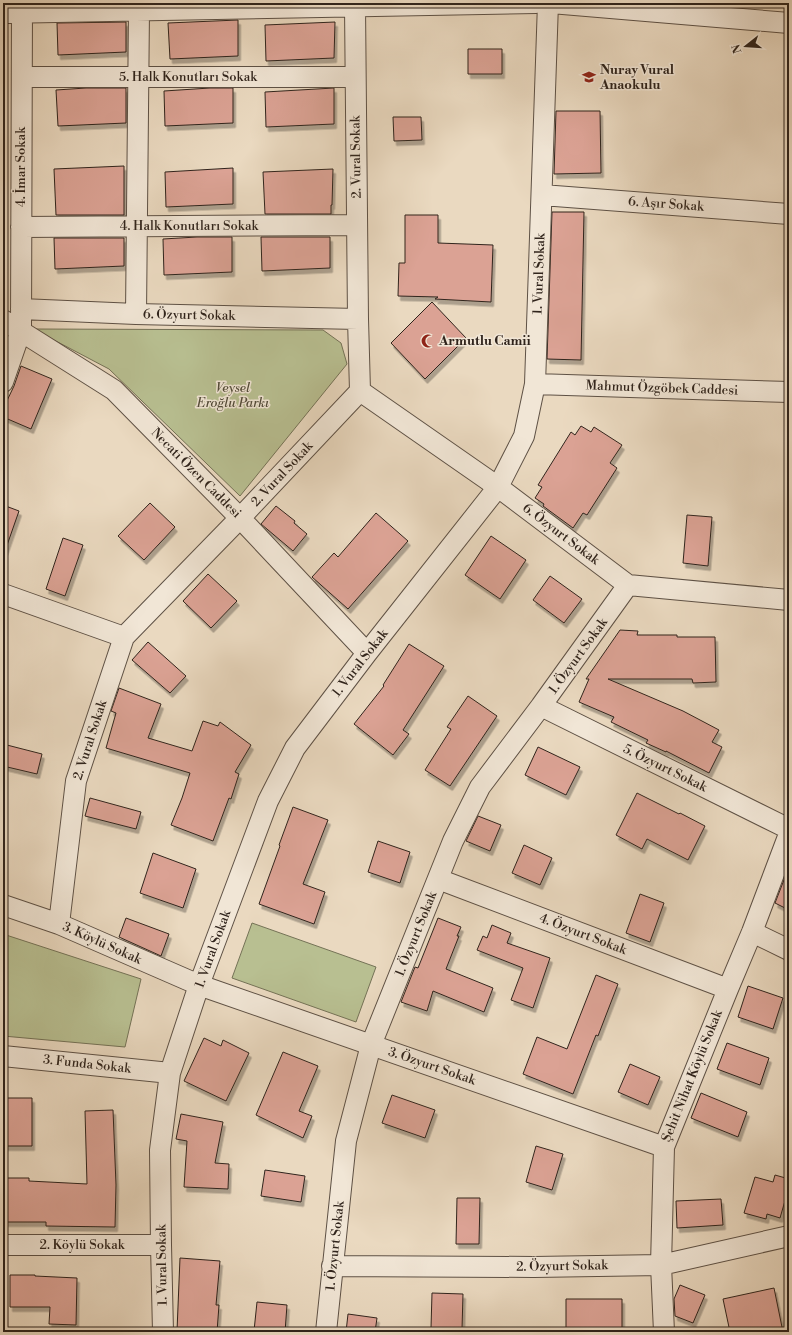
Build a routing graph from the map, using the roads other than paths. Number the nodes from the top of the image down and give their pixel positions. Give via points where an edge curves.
1 (536, 3) edge
2 (550, 3) edge
3 (166, 6) edge
4 (354, 6) junction
5 (16, 9) edge
6 (139, 10) junction
7 (789, 23) edge
8 (355, 76) junction
9 (22, 77) junction
10 (138, 77) junction
11 (542, 195) junction
12 (789, 214) edge
13 (357, 225) junction
14 (137, 226) junction
15 (21, 227) junction
16 (21, 309) junction
17 (136, 314) junction
18 (358, 319) junction
19 (3, 320) edge
20 (21, 330) junction
21 (3, 382) edge
22 (535, 384) junction
23 (360, 391) junction
24 (789, 392) edge
25 (498, 487) junction
26 (240, 518) junction
27 (628, 585) junction
28 (3, 594) edge
29 (789, 600) edge
30 (124, 637) junction
31 (367, 653) junction
32 (541, 706) junction
33 (789, 829) edge
34 (789, 834) edge
35 (438, 880) junction
36 (3, 905) edge
37 (59, 924) junction
38 (752, 932) junction
39 (789, 950) edge
40 (199, 985) junction
41 (728, 989) junction
42 (371, 1045) junction
43 (3, 1056) edge
44 (170, 1073) junction
45 (664, 1147) junction
46 (789, 1236) edge
47 (3, 1244) edge
48 (160, 1245) junction
49 (660, 1265) junction
50 (332, 1266) junction
51 (164, 1332) edge
52 (326, 1332) edge
53 (664, 1332) edge

1 - 4 street
2 - 7 street
2 - 11 street, 1. Vural Sokak
3 - 4 street
3 - 6 street
4 - 8 street, 2. Vural Sokak
5 - 6 street
5 - 9 street, 4. İmar Sokak
6 - 10 street
8 - 10 street, 5. Halk Konutları Sokak
8 - 13 street, 2. Vural Sokak
9 - 10 street, 5. Halk Konutları Sokak
9 - 15 street, 4. İmar Sokak
10 - 14 street
11 - 12 street, 6. Aşır Sokak
11 - 22 street, 1. Vural Sokak
13 - 14 street, 4. Halk Konutları Sokak
13 - 18 street, 2. Vural Sokak
14 - 15 street, 4. Halk Konutları Sokak
14 - 17 street
15 - 16 street, 4. İmar Sokak
16 - 17 street, 6. Özyurt Sokak
16 - 20 street, 4. İmar Sokak
17 - 18 street, 6. Özyurt Sokak
18 - 23 street, 2. Vural Sokak
19 - 20 street, Necati Özen Caddesi
20 - 21 street, 4. İmar Sokak
20 - 26 street, Necati Özen Caddesi via 114,390
22 - 24 street, Mahmut Özgöbek Caddesi
22 - 25 street, 1. Vural Sokak via 524,436
23 - 25 street, 6. Özyurt Sokak
23 - 26 street, 2. Vural Sokak
25 - 27 street, 6. Özyurt Sokak
25 - 31 street, 1. Vural Sokak
26 - 30 street, 2. Vural Sokak
26 - 31 street, Necati Özen Caddesi
27 - 29 street
27 - 32 street, 1. Özyurt Sokak
28 - 30 street
30 - 37 street, 2. Vural Sokak via 76,781
31 - 40 street, 1. Vural Sokak via 295,748 268,800
32 - 33 street, 5. Özyurt Sokak
32 - 35 street, 1. Özyurt Sokak via 480,787 453,841
34 - 38 street, Şehit Nihat Köylü Sokak
35 - 41 street, 4. Özyurt Sokak
35 - 42 street, 1. Özyurt Sokak
36 - 37 street, 3. Köylü Sokak
37 - 40 street, 3. Köylü Sokak
38 - 39 street
38 - 41 street, Şehit Nihat Köylü Sokak
40 - 42 street, 3. Özyurt Sokak
40 - 44 street, 1. Vural Sokak
41 - 45 street, Şehit Nihat Köylü Sokak
42 - 45 street, 3. Özyurt Sokak
42 - 50 street, 1. Özyurt Sokak via 346,1141
43 - 44 street, 3. Funda Sokak
44 - 48 street, 1. Vural Sokak via 160,1150
45 - 49 street, Şehit Nihat Köylü Sokak
46 - 49 street, 2. Özyurt Sokak
47 - 48 street, 2. Köylü Sokak
48 - 51 street, 1. Vural Sokak
49 - 50 street, 2. Özyurt Sokak
49 - 53 street, Şehit Nihat Köylü Sokak
50 - 52 street, 1. Özyurt Sokak

